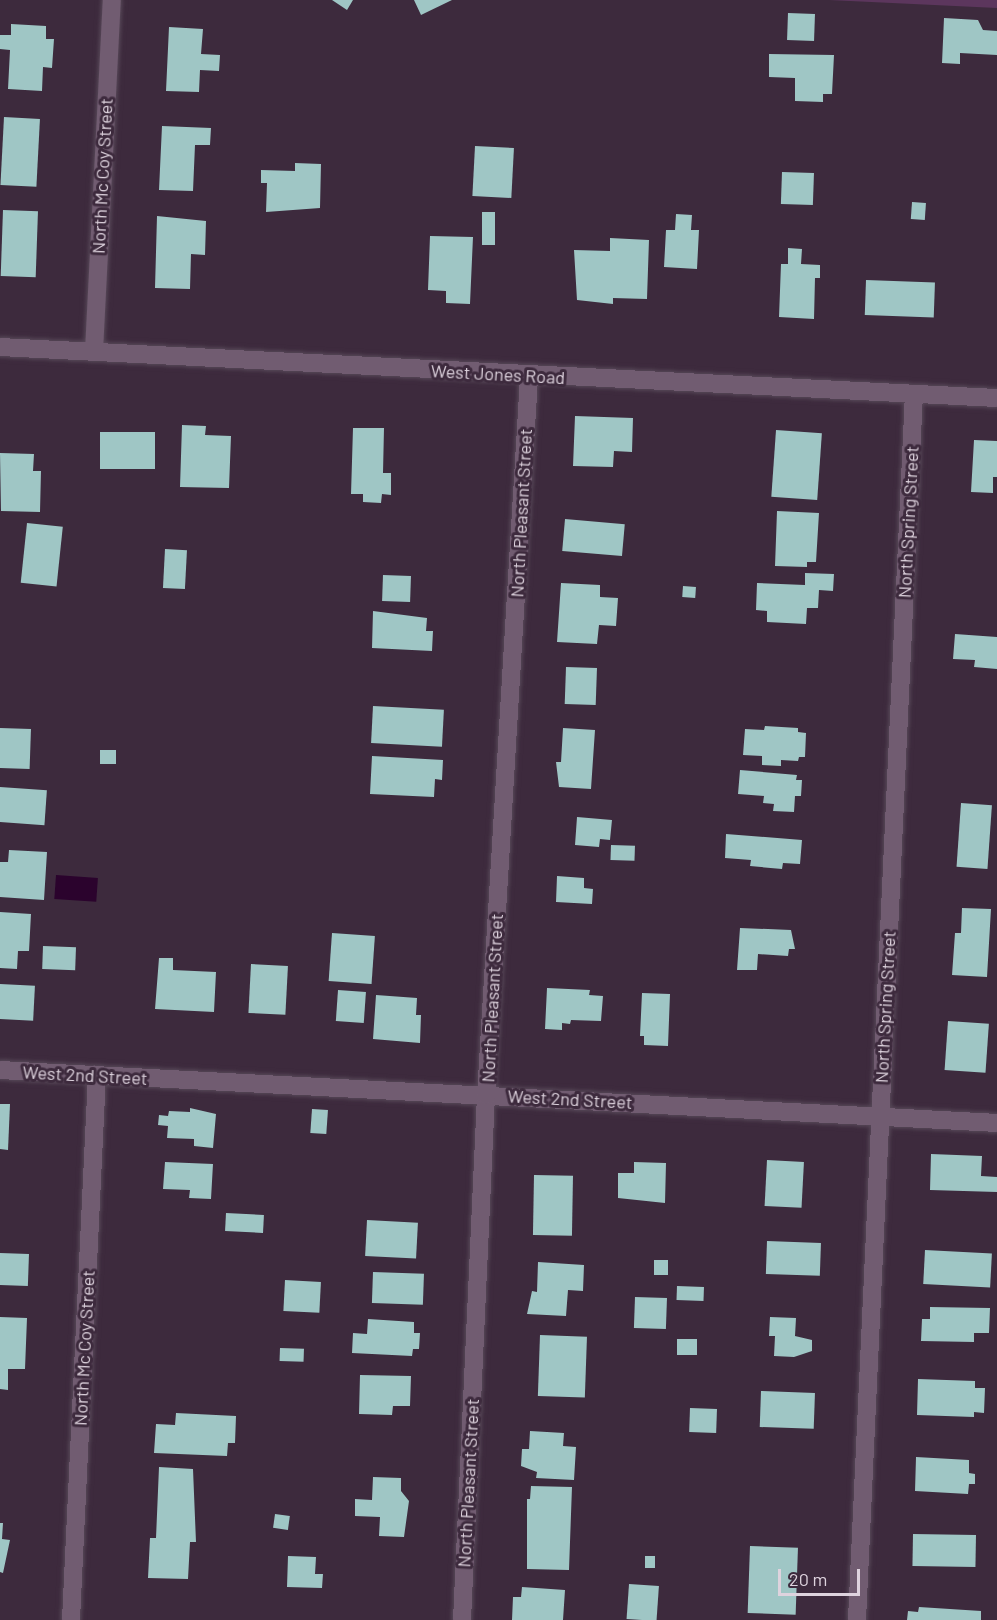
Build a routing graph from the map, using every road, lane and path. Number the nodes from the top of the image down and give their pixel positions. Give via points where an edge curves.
1 (112, 0) edge
2 (0, 347) edge
3 (94, 351) junction
4 (530, 376) junction
5 (914, 394) junction
6 (997, 398) edge
7 (0, 1070) edge
8 (97, 1075) junction
9 (486, 1095) junction
10 (879, 1115) junction
11 (997, 1123) edge
12 (71, 1620) edge
13 (462, 1620) edge
14 (857, 1620) edge

1 - 3 street, North Mc Coy Street
2 - 3 street, West Jones Road
3 - 4 street, West Jones Road
4 - 5 street, West Jones Road
4 - 9 street, North Pleasant Street
5 - 6 street, West Jones Road
5 - 10 street, North Spring Street
7 - 8 street, West 2nd Street
8 - 9 street, West 2nd Street
8 - 12 street, North Mc Coy Street
9 - 10 street, West 2nd Street
9 - 13 street, North Pleasant Street
10 - 11 street, West 2nd Street
10 - 14 street, North Spring Street

